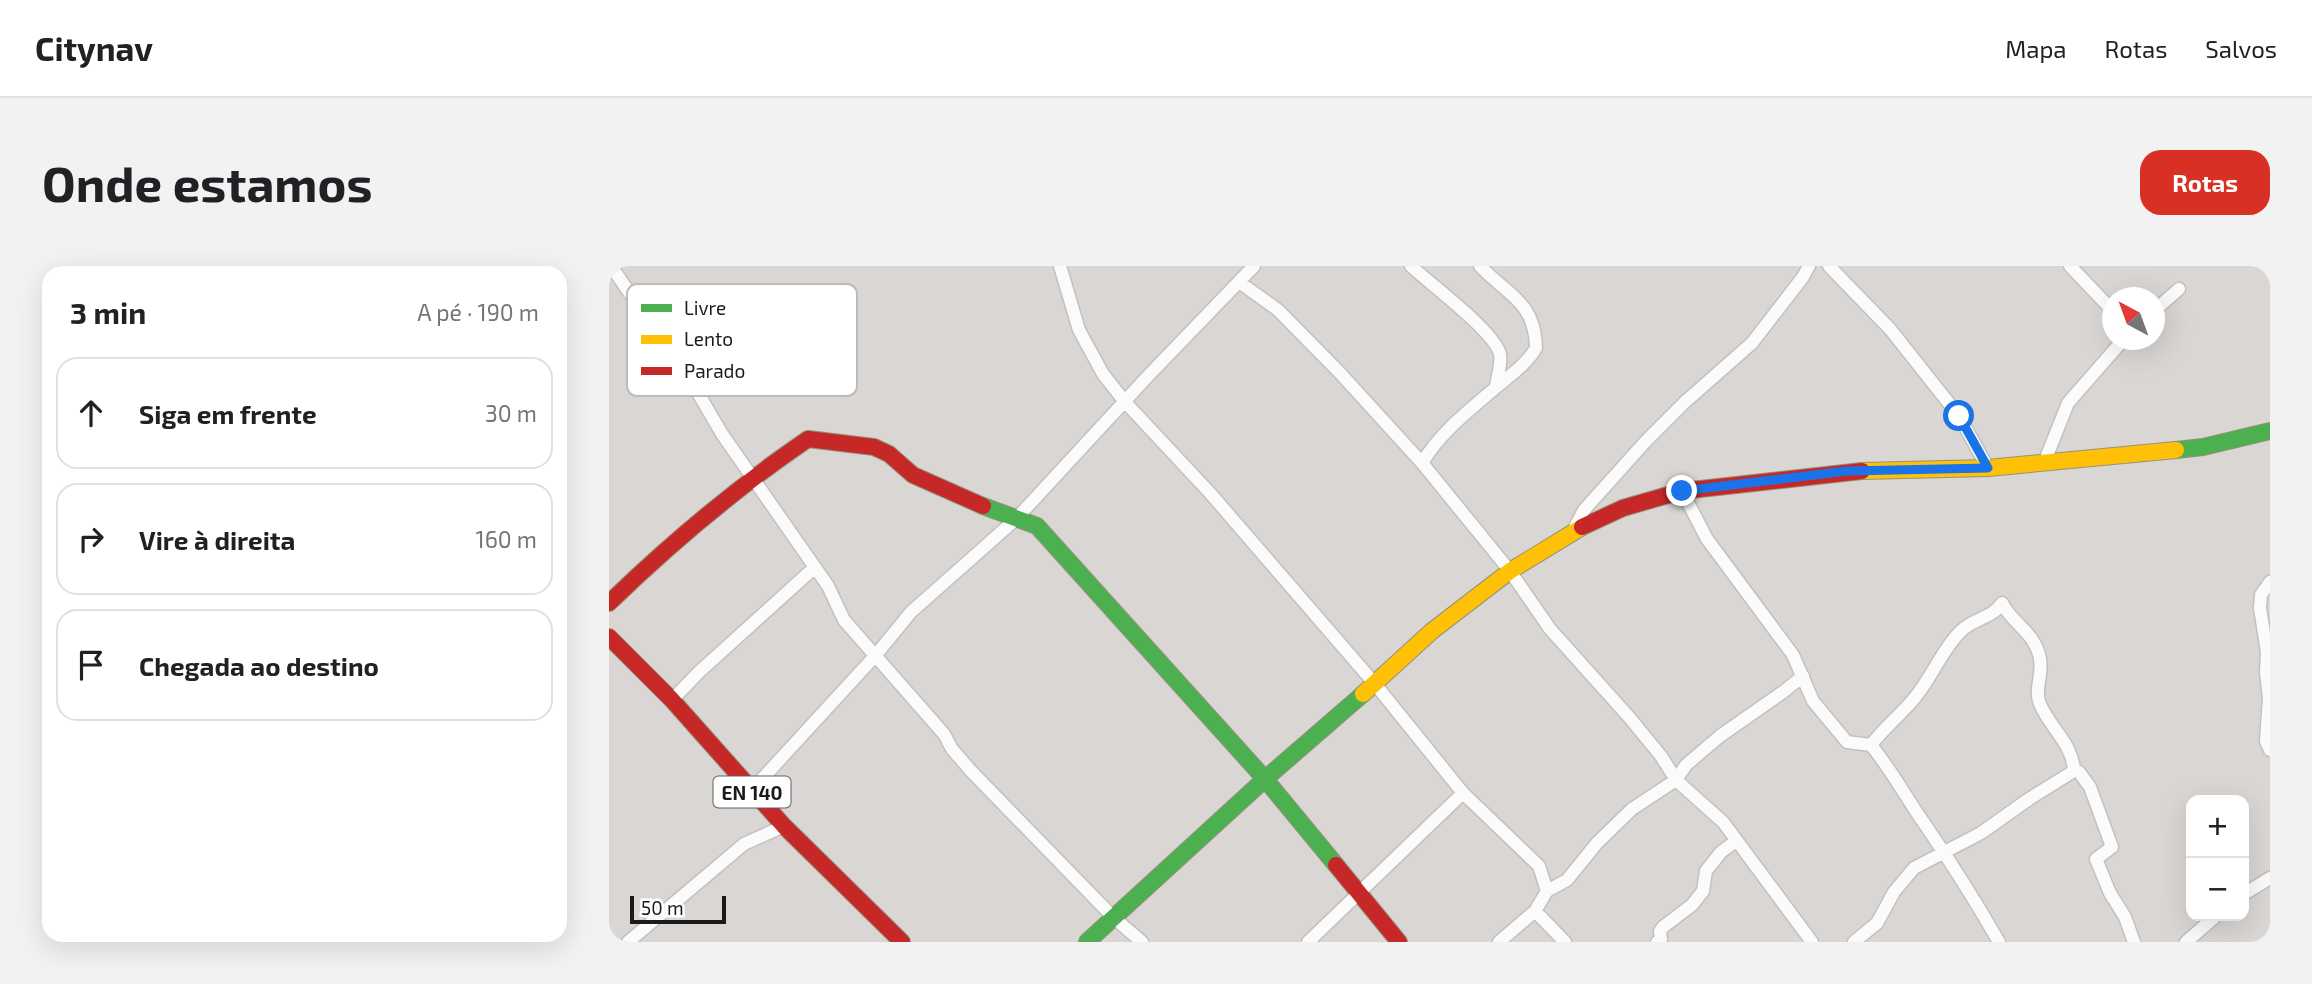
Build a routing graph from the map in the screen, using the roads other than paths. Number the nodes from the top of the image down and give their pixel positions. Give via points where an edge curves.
1 (611, 266) edge
2 (1060, 266) edge
3 (1254, 266) edge
4 (1411, 266) edge
5 (1480, 266) edge
6 (1809, 266) edge
7 (1829, 266) edge
8 (2070, 266) edge
9 (1240, 282) junction
10 (627, 289) edge
11 (2179, 289) dead end
12 (2102, 300) edge
13 (2165, 301) edge
14 (2114, 350) edge
15 (1496, 387) junction
16 (700, 396) edge
17 (1125, 402) junction
18 (2270, 431) edge
19 (1422, 463) junction
20 (2044, 463) junction
21 (1988, 468) junction
22 (754, 479) junction
23 (1682, 491) junction
24 (1016, 519) junction
25 (1573, 531) junction
26 (814, 568) junction
27 (1510, 572) junction
28 (2270, 582) edge
29 (609, 603) edge
30 (609, 637) edge
31 (875, 656) junction
32 (1803, 676) junction
33 (1375, 684) junction
34 (1783, 692) junction
35 (672, 701) junction
36 (1813, 701) junction
37 (1871, 745) junction
38 (2270, 750) edge
39 (2074, 771) junction
40 (1265, 779) junction
41 (1676, 780) junction
42 (751, 791) junction
43 (1463, 793) junction
44 (784, 826) junction
45 (1736, 841) junction
46 (1944, 852) junction
47 (2270, 878) edge
48 (1547, 891) junction
49 (2249, 891) edge
50 (1359, 894) junction
51 (1535, 911) junction
52 (1113, 917) junction
53 (2210, 921) edge
54 (628, 942) edge
55 (902, 942) edge
56 (1087, 942) edge
57 (1142, 942) edge
58 (1308, 942) edge
59 (1399, 942) edge
60 (1499, 942) edge
61 (1565, 942) edge
62 (1657, 942) edge
63 (1812, 942) edge
64 (1854, 942) edge
65 (1999, 942) edge
66 (2134, 942) edge
67 (2186, 942) edge

1 - 10 street
2 - 17 street via 1079,330
3 - 9 street
4 - 15 street via 1493,343 1500,358
5 - 15 street via 1523,305 1536,333 1531,356
6 - 25 street via 1752,343 1656,431 1584,510
7 - 21 street via 1890,329 1959,416
8 - 12 street
9 - 17 street
9 - 19 street via 1278,310
11 - 13 street
14 - 20 street via 2068,403
15 - 19 street via 1434,443
16 - 22 street
17 - 24 street
17 - 33 street
18 - 20 street via 2203,447
19 - 27 street
20 - 21 street
21 - 23 street via 1847,471
22 - 24 street via 808,439 874,447 913,475
22 - 26 street
22 - 29 street
23 - 25 street via 1623,508
23 - 32 street via 1707,540 1793,655
24 - 31 street via 911,612
24 - 40 street via 1037,526
25 - 27 street
26 - 31 street via 844,620
26 - 35 street
27 - 33 street via 1432,632
27 - 41 street via 1550,629 1629,717
28 - 38 street via 2260,608 2267,652 2266,741
30 - 35 street, EN 140
31 - 42 street
31 - 52 street via 971,771
32 - 34 street
32 - 36 street
33 - 40 street
33 - 43 street
34 - 36 street
34 - 41 street via 1720,736 1686,765
35 - 42 street, EN 140
36 - 37 street via 1847,742
37 - 39 street via 1911,702 1957,635 2003,603 2036,648 2042,669 2039,702 2071,752
37 - 46 street
39 - 46 street
39 - 66 street via 2090,787 2112,847 2096,859
40 - 50 street
40 - 52 street
41 - 45 street via 1723,822
41 - 48 street via 1632,809 1567,880
42 - 44 street, EN 140
43 - 48 street via 1539,866
43 - 50 street
44 - 54 street via 744,844
44 - 55 street, EN 140
45 - 62 street via 1706,871 1703,891 1664,927
45 - 63 street
46 - 64 street via 1915,868 1894,891 1877,923
46 - 65 street
47 - 49 street
48 - 51 street
50 - 58 street
50 - 59 street
51 - 60 street
51 - 61 street
52 - 56 street
52 - 57 street
53 - 67 street

